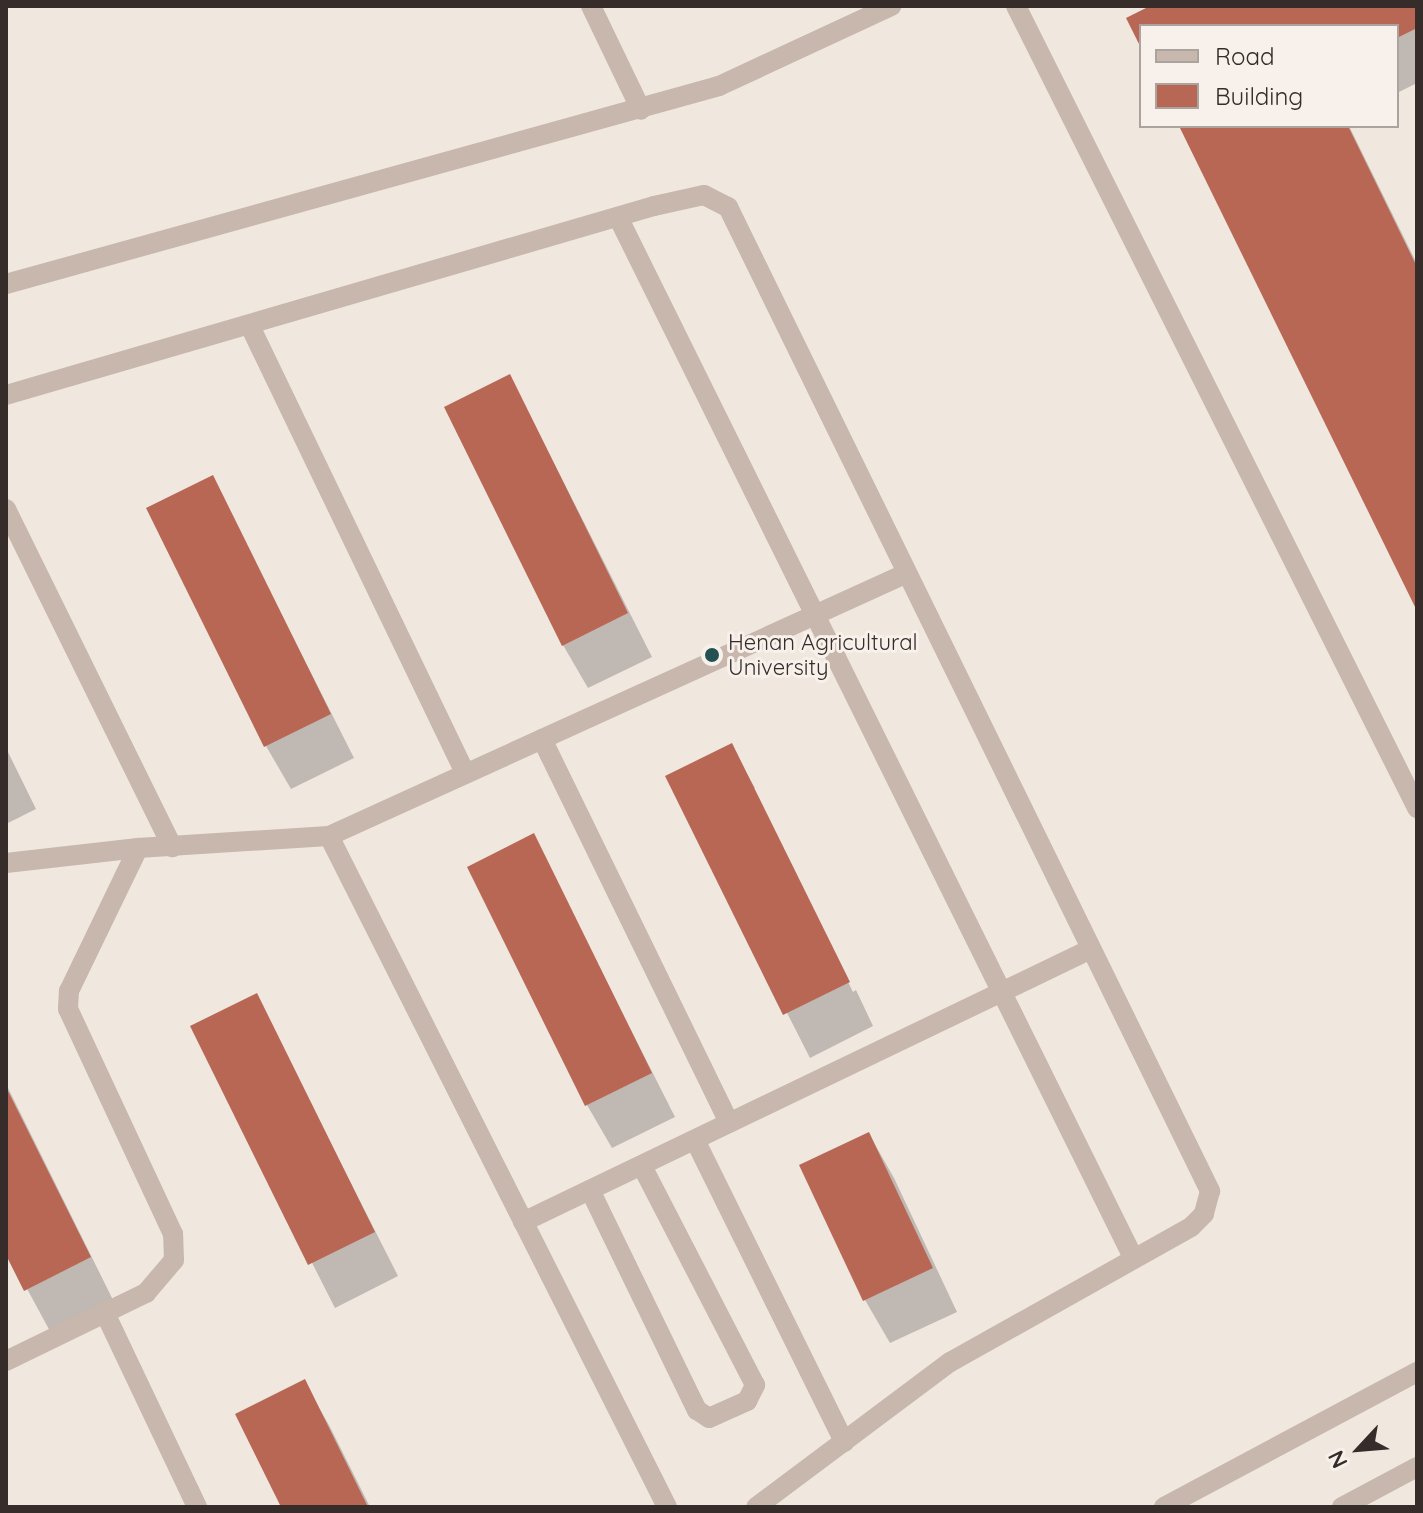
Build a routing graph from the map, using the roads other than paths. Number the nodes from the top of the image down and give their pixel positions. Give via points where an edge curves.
1 (591, 6) edge
2 (891, 6) edge
3 (1016, 6) edge
4 (641, 110) junction
5 (618, 217) junction
6 (6, 284) edge
7 (250, 326) junction
8 (6, 395) edge
9 (6, 509) edge
10 (905, 574) junction
11 (815, 615) junction
12 (542, 739) junction
13 (466, 774) junction
14 (1417, 808) edge
15 (329, 836) junction
16 (172, 847) junction
17 (138, 848) junction
18 (6, 863) edge
19 (1091, 949) junction
20 (999, 993) junction
21 (729, 1123) junction
22 (695, 1140) junction
23 (642, 1166) junction
24 (590, 1190) junction
25 (523, 1222) junction
26 (1133, 1257) junction
27 (104, 1311) junction
28 (6, 1361) edge
29 (1417, 1372) edge
30 (844, 1442) junction
31 (1417, 1467) edge
32 (197, 1507) edge
33 (667, 1507) edge
34 (756, 1507) edge
35 (1164, 1507) edge
36 (1342, 1507) edge

1 - 4 street
2 - 4 street via 719,86
3 - 14 street
4 - 6 street
5 - 7 street
5 - 10 street via 704,195 728,207
5 - 11 street
7 - 8 street
7 - 13 street
9 - 16 street
10 - 11 street
10 - 19 street
11 - 12 street
11 - 20 street
12 - 13 street
12 - 21 street
13 - 15 street
15 - 16 street
15 - 25 street
16 - 17 street
17 - 18 street
17 - 27 street via 69,991 68,1009 173,1234 174,1260 146,1293
19 - 20 street
19 - 26 street via 1210,1191 1204,1214 1191,1227
20 - 21 street
20 - 26 street
21 - 22 street
22 - 23 street
22 - 30 street
23 - 24 street
23 - 24 street via 755,1385 747,1401 709,1418 697,1410
24 - 25 street
25 - 33 street
26 - 30 street via 950,1362
27 - 28 street
27 - 32 street
29 - 35 street
30 - 34 street
31 - 36 street

